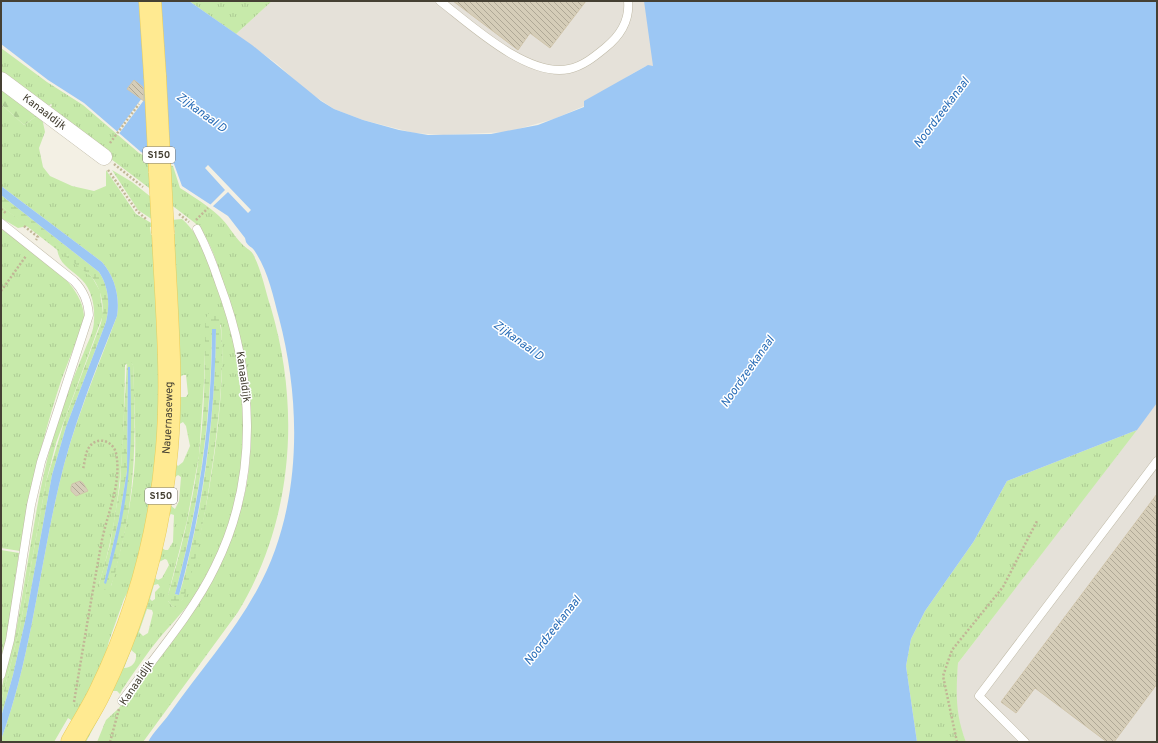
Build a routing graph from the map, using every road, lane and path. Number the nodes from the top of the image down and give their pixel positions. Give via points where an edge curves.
1 (150, 1) edge
2 (440, 1) edge
3 (628, 1) edge
4 (1, 80) edge
5 (143, 99) dead end
6 (108, 154) junction
7 (145, 188) dead end
8 (208, 208) dead end
9 (173, 210) dead end
10 (186, 219) junction
11 (1, 223) edge
12 (164, 225) junction
13 (194, 227) junction
14 (1157, 461) edge
15 (83, 469) dead end
16 (1037, 521) dead end
17 (1, 675) edge
18 (122, 701) joint
19 (73, 705) dead end
20 (72, 742) edge
21 (110, 742) edge
22 (957, 742) edge
23 (1025, 742) edge

1 - 12 main road, Nauernaseweg / S150, bridge
2 - 3 lane via 524,61 541,68 559,70 586,63 616,38 626,22
4 - 6 street, Kanaaldijk
5 - 6 path
6 - 7 path
6 - 12 path via 108,169 137,211
8 - 13 path
9 - 10 path
10 - 12 path
10 - 13 path
11 - 17 lane via 78,285 86,298 88,315 41,462 31,505 10,640
12 - 20 main road, Nauernaseweg / S150 via 169,392 167,447 158,509 145,571 127,628 100,693
13 - 18 lane, Kanaaldijk via 213,265 235,330 242,363 247,414 246,465 230,536 215,568 200,594
14 - 23 lane via 979,696
15 - 19 path via 87,451 93,443 102,441 111,444 117,467 116,483 103,538
16 - 22 path via 1003,587 952,650 943,676
18 - 21 path, Kanaaldijk

